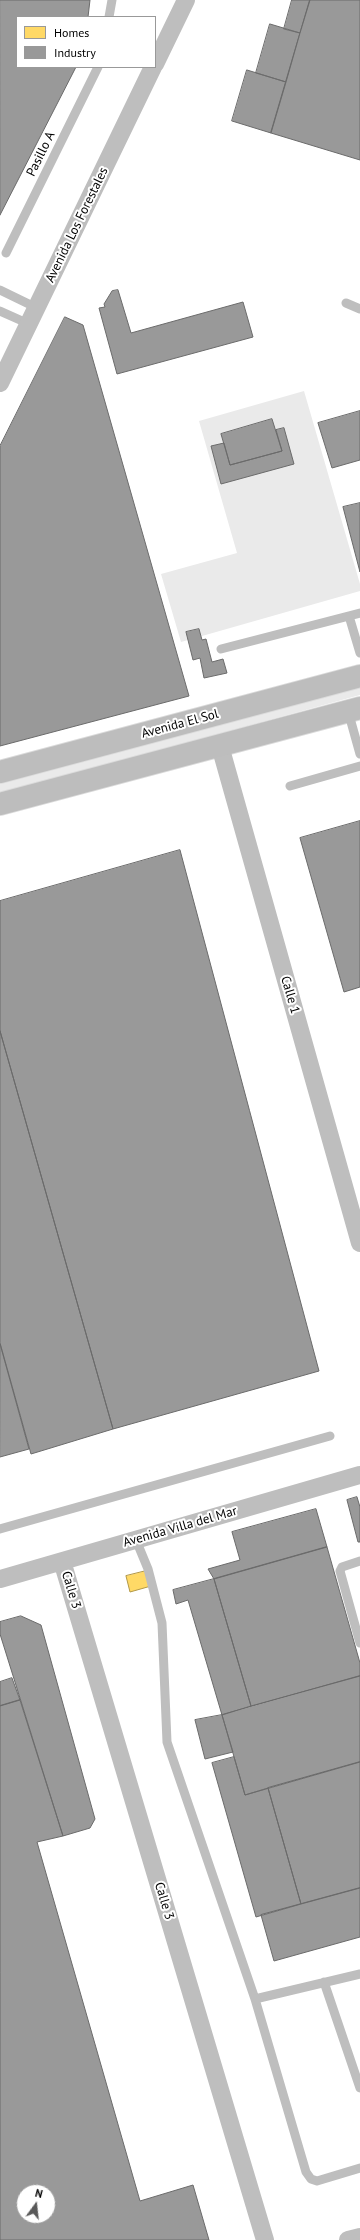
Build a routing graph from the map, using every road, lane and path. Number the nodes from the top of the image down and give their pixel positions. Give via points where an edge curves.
1 (112, 0) edge
2 (186, 0) edge
3 (109, 16) edge
4 (156, 62) edge
5 (98, 68) edge
6 (153, 68) edge
7 (6, 253) dead end
8 (0, 290) edge
9 (346, 303) dead end
10 (37, 308) junction
11 (360, 309) edge
12 (0, 311) edge
13 (29, 324) junction
14 (0, 382) edge
15 (360, 613) edge
16 (350, 616) junction
17 (221, 649) dead end
18 (360, 653) edge
19 (360, 676) edge
20 (354, 710) edge
21 (220, 746) junction
22 (360, 754) edge
23 (360, 766) edge
24 (0, 772) edge
25 (290, 786) dead end
26 (0, 804) edge
27 (360, 1243) edge
28 (330, 1436) dead end
29 (360, 1475) edge
30 (0, 1529) edge
31 (136, 1540) junction
32 (62, 1561) junction
33 (360, 1561) edge
34 (0, 1579) edge
35 (360, 1643) edge
36 (360, 1974) edge
37 (324, 1982) junction
38 (255, 1999) junction
39 (357, 2071) edge
40 (360, 2088) edge
41 (360, 2168) edge
42 (360, 2237) edge
43 (265, 2240) edge
44 (348, 2240) edge

1 - 3 lane
2 - 4 street
5 - 7 lane, Pasillo A
6 - 10 street, Avenida Los Forestales
8 - 10 lane
9 - 11 lane
10 - 13 street, Avenida Los Forestales
12 - 13 lane
13 - 14 street, Avenida Los Forestales
15 - 16 lane
16 - 17 lane
16 - 18 lane
19 - 24 main road, Avenida El Sol
20 - 21 main road
20 - 22 lane
21 - 26 main road
21 - 27 street, Calle 1
23 - 25 lane
28 - 30 lane
29 - 31 street, Avenida Villa del Mar
31 - 32 street, Avenida Villa del Mar
31 - 38 lane via 148,1569 162,1623 168,1742
32 - 34 street, Avenida Villa del Mar
32 - 43 street, Calle 3
33 - 35 lane via 342,1567 340,1571
36 - 37 lane
37 - 38 lane
37 - 39 lane
38 - 41 lane via 306,2172 311,2179 317,2181
39 - 40 lane
42 - 44 street

